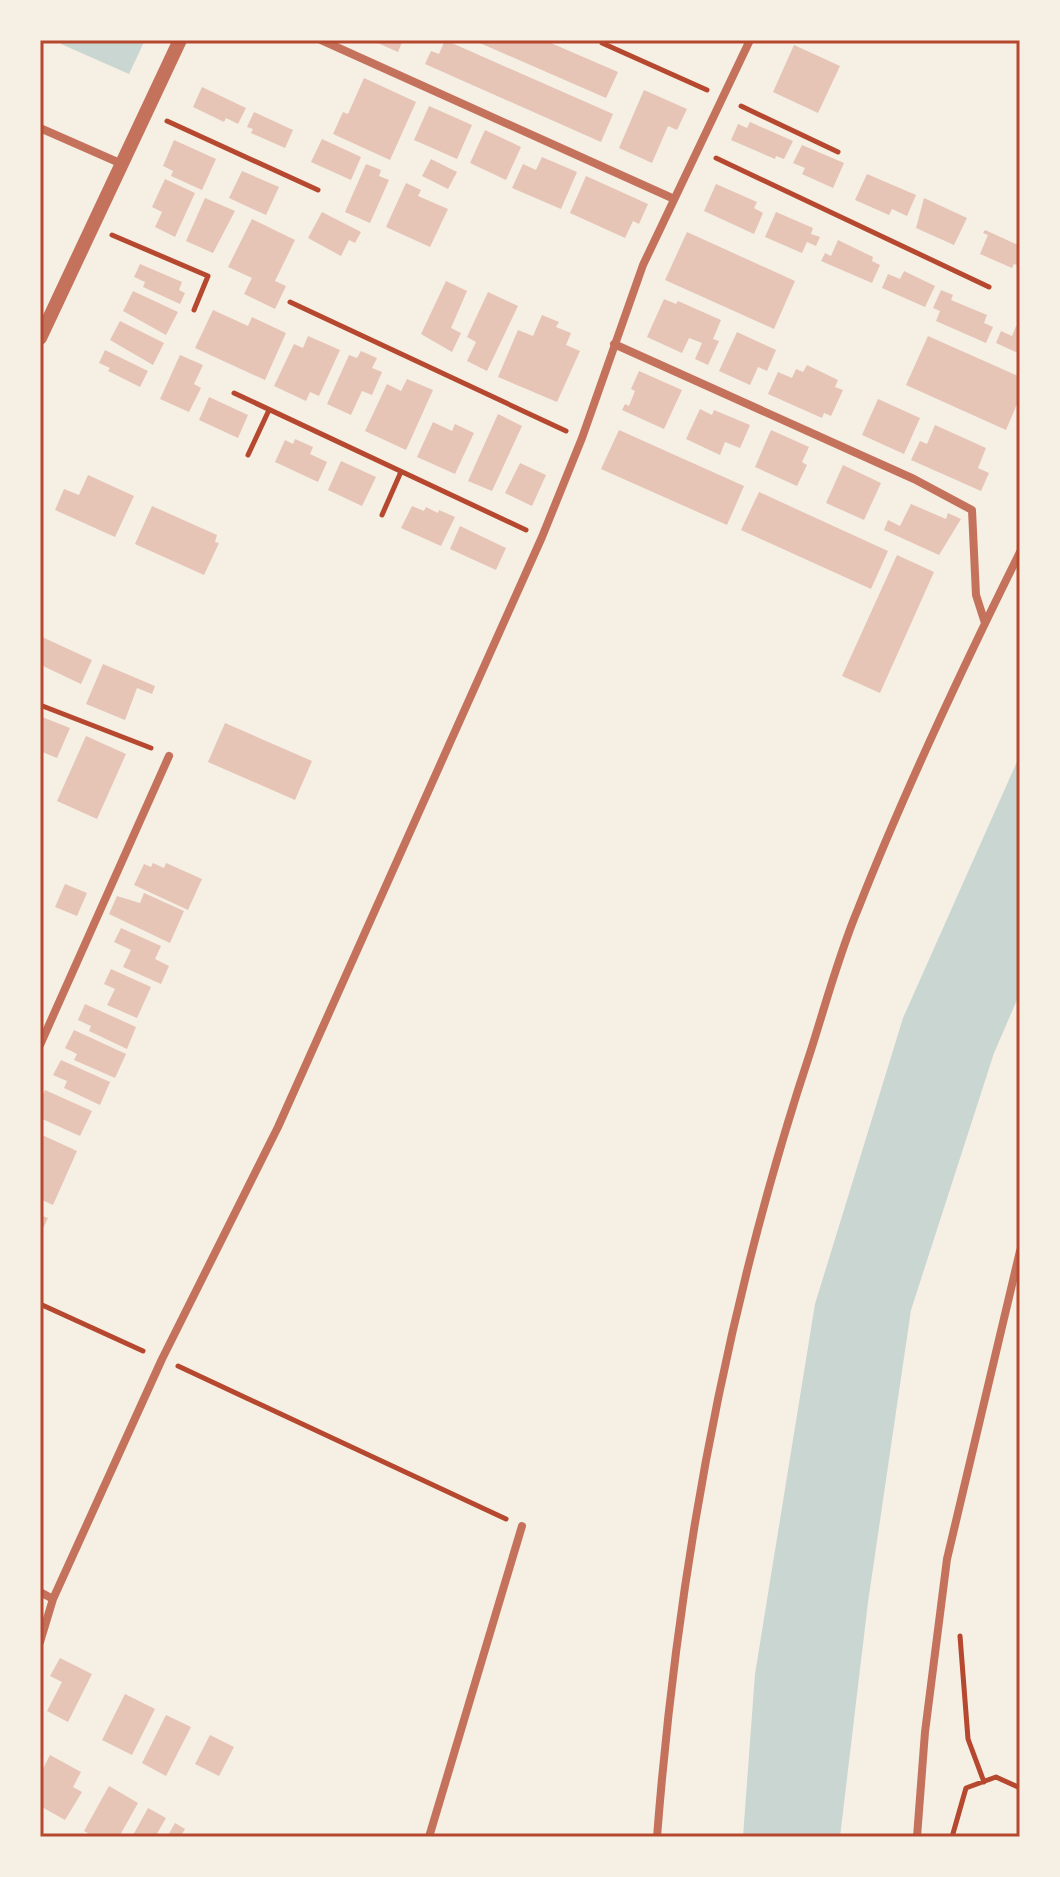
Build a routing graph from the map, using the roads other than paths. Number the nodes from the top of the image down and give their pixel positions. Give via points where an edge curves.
1 (180, 40) edge
2 (321, 40) edge
3 (750, 40) edge
4 (40, 128) edge
5 (122, 164) junction
6 (672, 198) junction
7 (40, 338) edge
8 (614, 344) junction
9 (1020, 552) edge
10 (985, 623) junction
11 (169, 756) road end
12 (40, 1045) edge
13 (1020, 1251) edge
14 (522, 1526) road end
15 (40, 1592) edge
16 (53, 1599) junction
17 (40, 1642) edge
18 (429, 1837) edge
19 (657, 1837) edge
20 (917, 1837) edge

1 - 5 street
2 - 6 street
3 - 6 street
4 - 5 street
5 - 7 street
6 - 8 street
8 - 10 street via 972,510 976,595
8 - 16 street via 542,537 278,1127 162,1359
9 - 10 street
10 - 19 street via 856,911 736,1305 700,1480 667,1705
11 - 12 street
13 - 20 street via 947,1559
14 - 18 street
15 - 16 street
16 - 17 street

